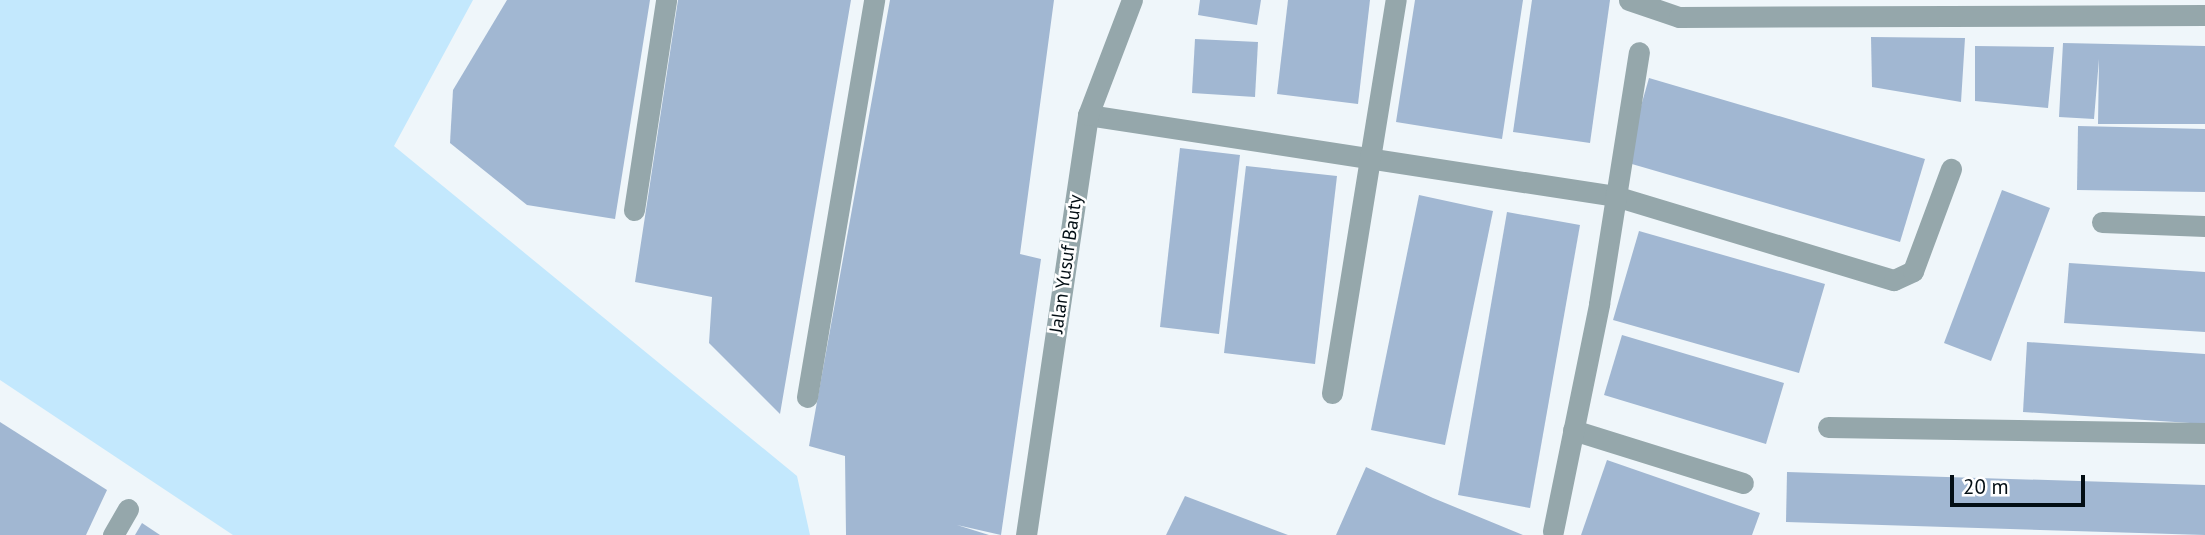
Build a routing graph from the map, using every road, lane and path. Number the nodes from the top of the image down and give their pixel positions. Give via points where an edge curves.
1 (666, 0) edge
2 (874, 0) edge
3 (1132, 0) edge
4 (1396, 0) edge
5 (1629, 0) edge
6 (2205, 15) edge
7 (1639, 52) dead end
8 (1088, 115) junction
9 (1369, 162) junction
10 (1951, 169) dead end
11 (1615, 196) junction
12 (634, 210) dead end
13 (2102, 222) dead end
14 (2205, 226) edge
15 (1332, 393) dead end
16 (807, 397) dead end
17 (1828, 427) dead end
18 (1573, 430) junction
19 (2205, 433) edge
20 (1743, 483) dead end
21 (128, 509) dead end
22 (1553, 531) dead end
23 (113, 535) edge
24 (1026, 535) edge

1 - 12 street
2 - 16 street
3 - 8 street, Jalan Yusuf Bauty
4 - 9 street
5 - 6 street via 1679,17
7 - 11 street
8 - 9 street
8 - 24 street, Jalan Yusuf Bauty
9 - 11 street
9 - 15 street
10 - 11 street via 1913,271 1895,280
11 - 18 street
13 - 14 street
17 - 19 street
18 - 20 street
18 - 22 street
21 - 23 street

